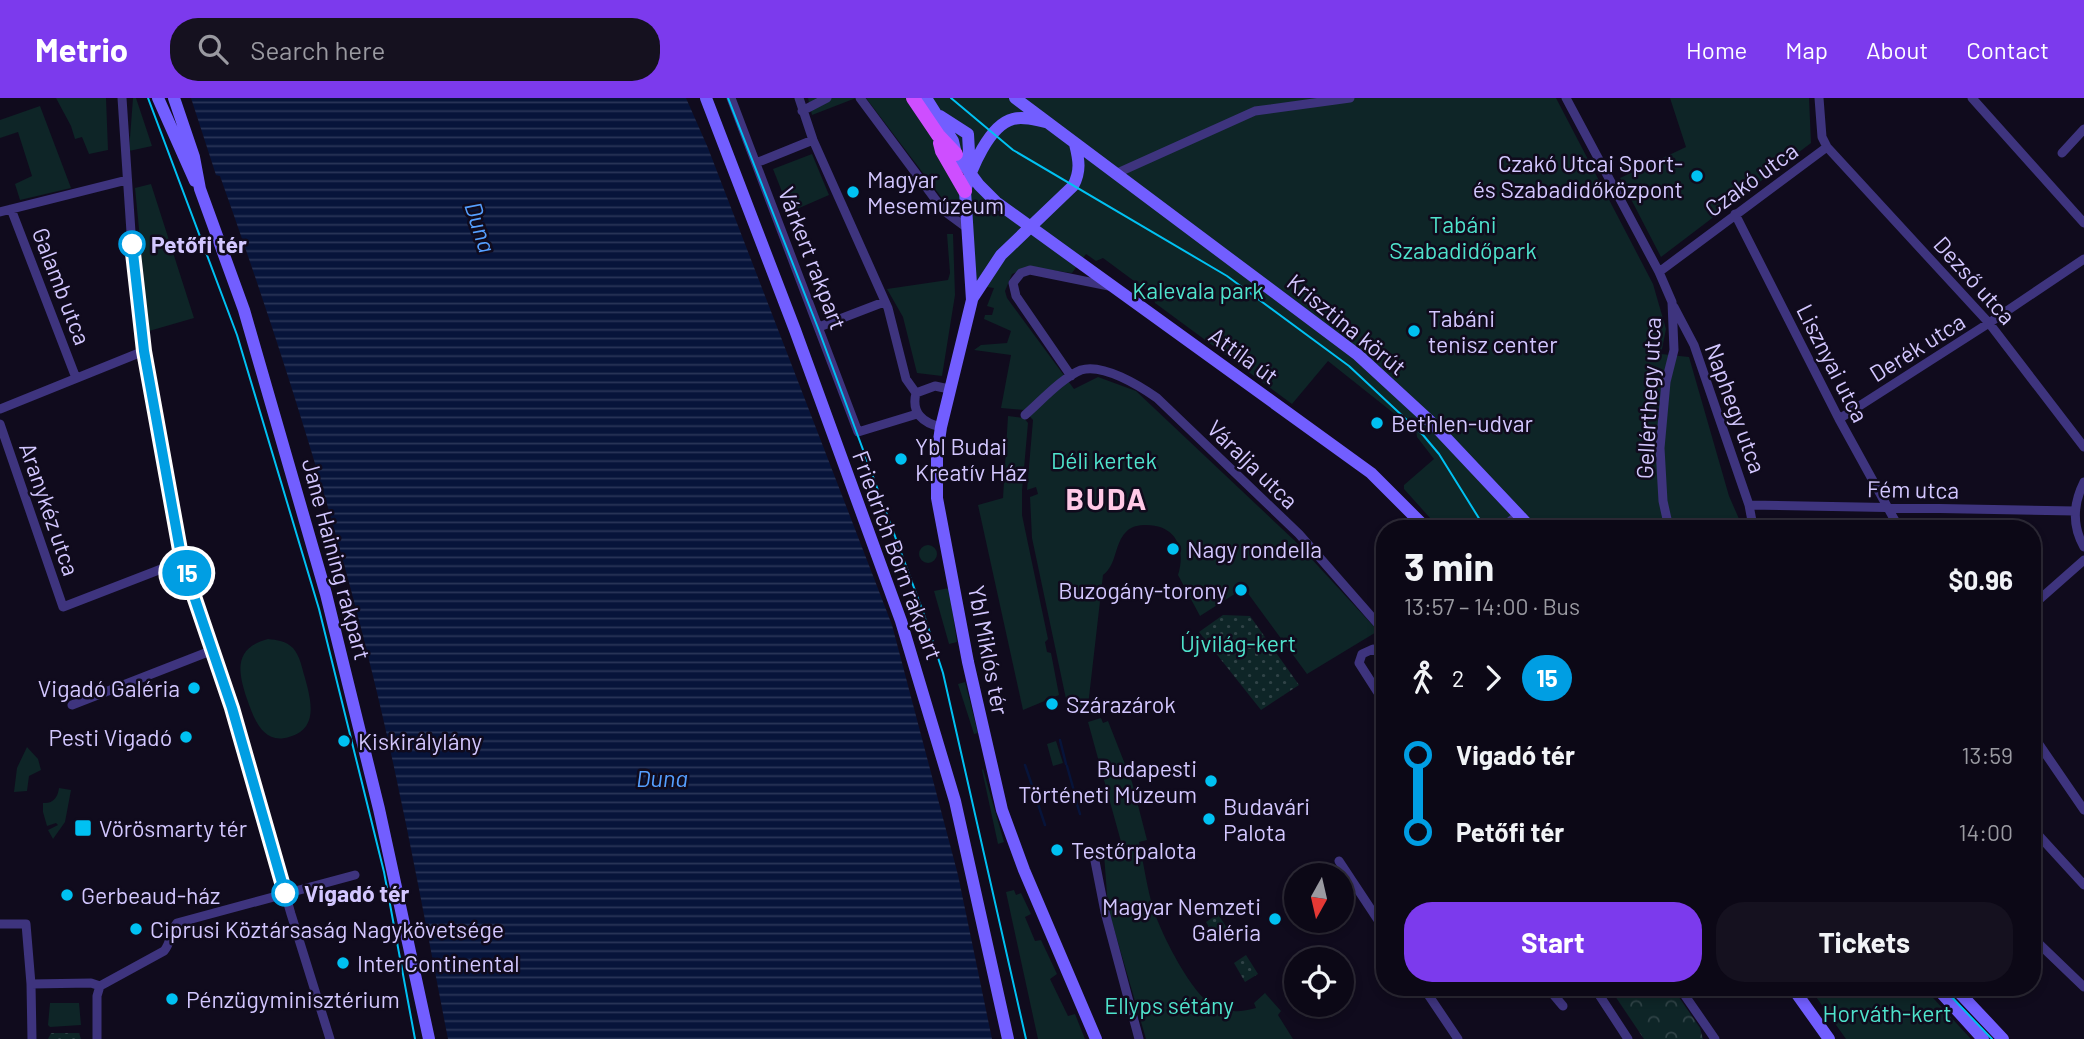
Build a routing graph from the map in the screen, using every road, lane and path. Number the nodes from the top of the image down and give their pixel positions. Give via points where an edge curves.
1 (158, 98) edge
2 (174, 98) edge
3 (706, 98) edge
4 (731, 98) edge
5 (799, 98) edge
6 (827, 98) edge
7 (860, 98) edge
8 (913, 98) edge
9 (926, 98) edge
10 (1015, 98) edge
11 (1350, 98) edge
12 (1566, 98) edge
13 (1819, 98) edge
14 (1972, 98) edge
15 (124, 100) edge
16 (802, 111) junction
17 (932, 116) junction
18 (1046, 122) junction
19 (2084, 129) edge
20 (938, 135) junction
21 (813, 140) junction
22 (1075, 144) junction
23 (1827, 147) junction
24 (2062, 153) dead end
25 (956, 154) junction
26 (756, 163) junction
27 (970, 174) junction
28 (1115, 174) junction
29 (127, 180) junction
30 (200, 189) junction
31 (965, 191) junction
32 (12, 209) junction
33 (0, 212) edge
34 (1735, 214) junction
35 (2084, 223) edge
36 (1029, 227) junction
37 (967, 228) junction
38 (2084, 259) edge
39 (1659, 272) junction
40 (1114, 288) junction
41 (972, 300) junction
42 (884, 302) junction
43 (1672, 302) junction
44 (1989, 323) junction
45 (819, 327) junction
46 (144, 351) junction
47 (1071, 376) junction
48 (76, 378) junction
49 (949, 389) junction
50 (916, 393) junction
51 (0, 409) edge
52 (917, 414) junction
53 (1025, 415) dead end
54 (1839, 419) junction
55 (0, 424) edge
56 (941, 427) junction
57 (2084, 447) edge
58 (2084, 482) edge
59 (1749, 505) junction
60 (1886, 507) junction
61 (2075, 511) junction
62 (1518, 514) junction
63 (1419, 520) edge
64 (1511, 520) edge
65 (1524, 520) edge
66 (1667, 520) edge
67 (1752, 520) edge
68 (1894, 520) edge
69 (2084, 547) edge
70 (2084, 560) edge
71 (182, 561) junction
72 (2041, 598) edge
73 (1376, 622) edge
74 (213, 650) junction
75 (1376, 651) edge
76 (1376, 690) edge
77 (72, 705) dead end
78 (2041, 747) edge
79 (2082, 804) edge
80 (2041, 838) edge
81 (1094, 856) dead end
82 (1339, 861) dead end
83 (355, 875) dead end
84 (2084, 885) edge
85 (285, 893) junction
86 (1376, 917) edge
87 (0, 924) edge
88 (2041, 946) edge
89 (31, 984) junction
90 (100, 986) junction
91 (2084, 988) edge
92 (1429, 996) edge
93 (1555, 996) edge
94 (1600, 996) edge
95 (1685, 996) edge
96 (1798, 996) edge
97 (1944, 996) edge
98 (1962, 996) edge
99 (1563, 1006) dead end
100 (32, 1039) edge
101 (97, 1039) edge
102 (330, 1039) edge
103 (429, 1039) edge
104 (1008, 1039) edge
105 (1096, 1039) edge
106 (1139, 1039) edge
107 (1458, 1039) edge
108 (1628, 1039) edge
109 (1715, 1039) edge
110 (1829, 1039) edge
111 (1983, 1039) edge
112 (2003, 1039) edge

1 - 30 main road
2 - 30 main road, Jane Haining rakpart
3 - 104 main road, Friedrich Born rakpart via 901,621 955,801
4 - 26 street, Várkert rakpart
5 - 16 street
6 - 16 street
7 - 37 street via 944,211
8 - 17 main road
9 - 17 main road, Attila út
10 - 18 main road, Krisztina körút
11 - 28 street via 1255,111
12 - 39 street
13 - 23 street, Czakó utca
14 - 35 street
15 - 29 street
16 - 21 street
17 - 20 main road
17 - 25 main road, Attila út via 953,141
17 - 27 main road via 968,134
18 - 22 main road, Krisztina körút
18 - 27 main road via 1023,117 1002,124 976,157
19 - 24 street
20 - 25 main road
20 - 31 main road
21 - 26 street
21 - 42 street
22 - 28 main road, Krisztina körút
22 - 36 main road via 1080,163 1075,183
23 - 34 street, Czakó utca
23 - 44 street, Dezső utca
25 - 27 main road, Attila út
26 - 45 street, Várkert rakpart
27 - 31 main road
27 - 36 main road, Attila út
28 - 62 main road, Krisztina körút via 1358,355 1433,424
29 - 32 street
29 - 46 street
30 - 103 main road, Jane Haining rakpart via 244,310 313,545 379,809
31 - 37 main road
32 - 33 street
32 - 48 street, Galamb utca
34 - 39 street, Czakó utca
34 - 54 street, Lisznyai utca
36 - 40 main road, Attila út
36 - 41 main road via 1001,255
37 - 41 main road
38 - 44 street, Derék utca
39 - 43 street, Gellérthegy utca
40 - 47 street via 1030,270 1016,278 1016,296
40 - 63 main road, Attila út via 1371,473
41 - 49 main road, Ybl Miklós tér
42 - 45 street
42 - 50 street via 906,379
43 - 59 street, Naphegy utca via 1694,345
43 - 66 street, Gellérthegy utca via 1674,350 1660,449
44 - 54 street, Derék utca
44 - 57 street, Dezső utca
45 - 52 street, Várkert rakpart via 858,432
46 - 48 street
46 - 71 street
47 - 53 street
47 - 73 street, Váralja utca via 1087,369 1102,371 1157,398 1299,534
48 - 51 street
49 - 50 street via 935,386
49 - 56 main road, Ybl Miklós tér
50 - 52 street
52 - 56 street
54 - 60 street, Lisznyai utca
55 - 71 street, Aranykéz utca via 64,607
56 - 105 main road, Ybl Miklós tér via 937,498 999,798 1027,877
58 - 61 street
59 - 60 street, Fém utca
59 - 67 street, Naphegy utca
60 - 61 street, Fém utca
60 - 68 street, Lisznyai utca
61 - 69 street
62 - 64 street
62 - 65 main road, Krisztina körút
70 - 72 street
71 - 74 street
74 - 77 street
74 - 85 street
75 - 76 street via 1362,654 1359,663
78 - 79 street
80 - 84 street
81 - 106 street
82 - 86 street
83 - 85 street
85 - 90 street via 177,923 164,951
85 - 102 street
87 - 89 street via 26,924
88 - 91 street
89 - 90 street
89 - 100 street
90 - 101 street
92 - 107 street
93 - 99 street
94 - 108 street
95 - 109 street
96 - 110 main road
97 - 111 main road
98 - 112 main road

